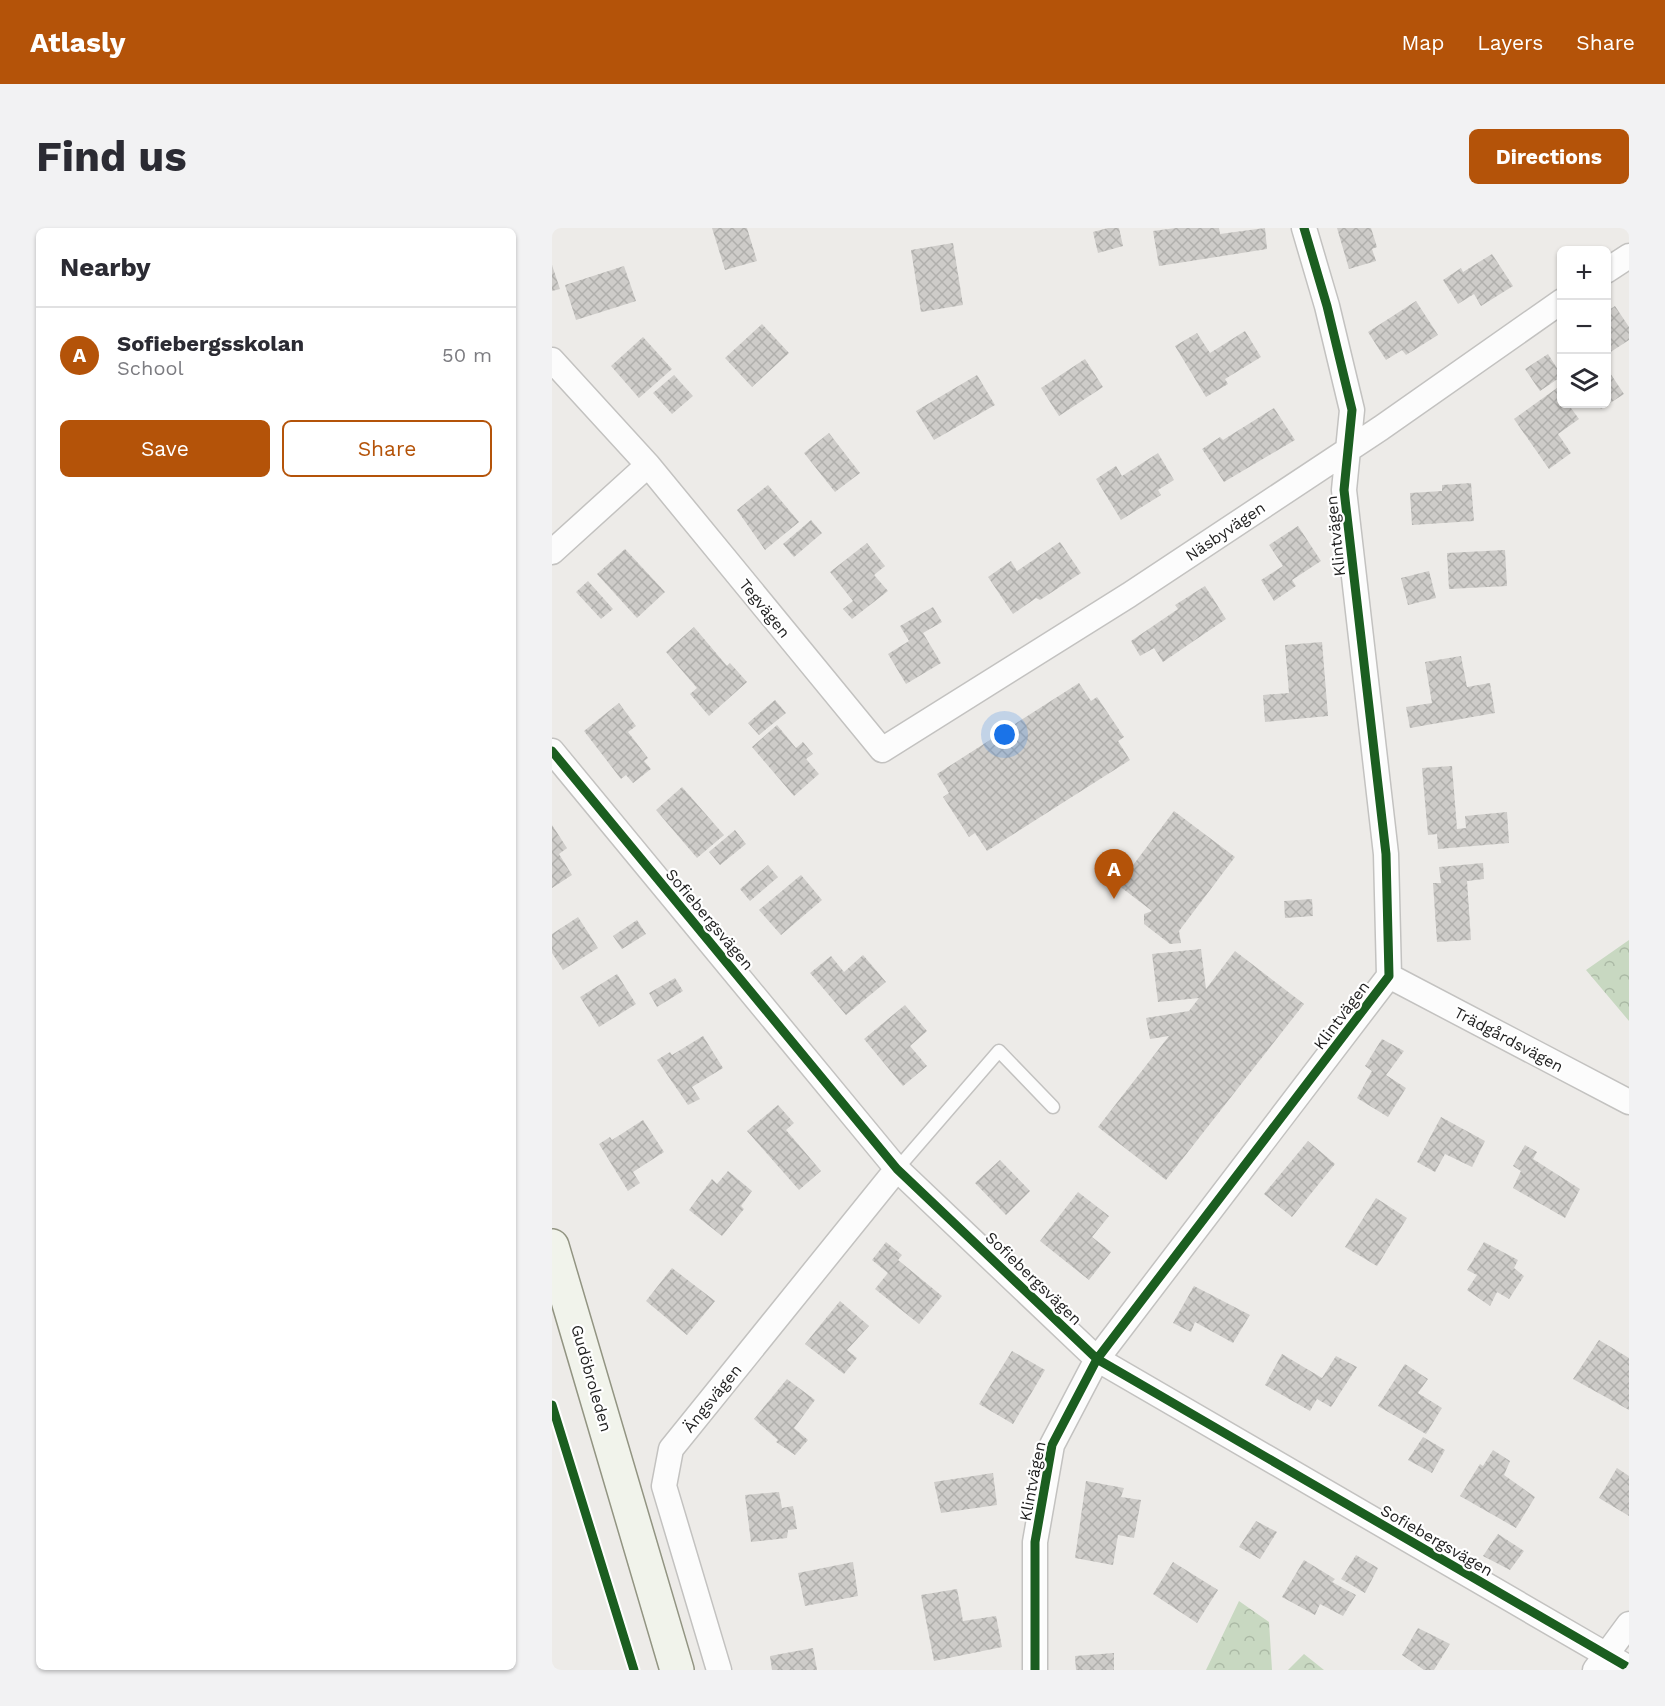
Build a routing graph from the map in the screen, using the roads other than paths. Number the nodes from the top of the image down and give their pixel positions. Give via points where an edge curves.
1 (1304, 228) edge
2 (1629, 256) edge
3 (1611, 268) edge
4 (1557, 304) edge
5 (552, 360) edge
6 (1350, 447) junction
7 (648, 465) junction
8 (552, 552) edge
9 (552, 750) edge
10 (882, 750) joint
11 (1389, 976) junction
12 (1629, 1102) edge
13 (1053, 1107) dead end
14 (897, 1169) junction
15 (552, 1246) edge
16 (552, 1301) edge
17 (1097, 1359) junction
18 (629, 1510) junction
19 (1629, 1624) edge
20 (1600, 1663) edge
21 (1629, 1668) edge
22 (677, 1670) edge
23 (719, 1670) edge
24 (1035, 1670) edge

1 - 6 street, Klintvägen via 1352,410
2 - 3 street
4 - 6 street, Näsbyvägen
5 - 7 street, Tegvägen
6 - 10 street, Näsbyvägen via 1129,595
6 - 11 street, Klintvägen via 1344,490 1386,854
7 - 8 street
7 - 10 street, Tegvägen
9 - 14 street, Sofiebergsvägen
11 - 12 street, Trädgårdsvägen
11 - 17 street, Klintvägen
13 - 14 lane via 999,1051
14 - 17 street, Sofiebergsvägen
14 - 23 street, Ängsvägen via 671,1449 664,1486
15 - 18 main road, Gudöbroleden
16 - 18 main road, Gudöbroleden
17 - 20 street, Sofiebergsvägen
17 - 24 street, Klintvägen via 1052,1445 1035,1542
18 - 22 main road, Gudöbroleden
19 - 20 street
20 - 21 street, Sofiebergsvägen

